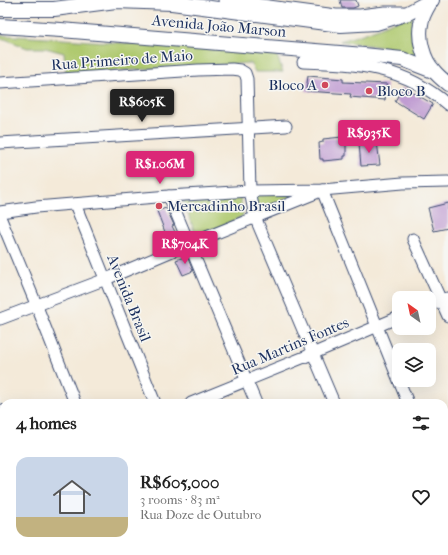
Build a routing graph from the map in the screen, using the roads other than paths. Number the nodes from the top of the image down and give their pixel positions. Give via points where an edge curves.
1 (230, 0) edge
2 (432, 0) edge
3 (114, 1) edge
4 (70, 4) edge
5 (0, 9) edge
6 (408, 13) junction
7 (0, 26) edge
8 (303, 62) dead end
9 (433, 71) junction
10 (0, 83) edge
11 (448, 84) edge
12 (448, 105) edge
13 (286, 126) dead end
14 (248, 129) junction
15 (0, 143) edge
16 (448, 182) edge
17 (322, 190) junction
18 (250, 191) junction
19 (169, 196) junction
20 (75, 204) junction
21 (0, 212) edge
22 (0, 217) edge
23 (254, 217) junction
24 (413, 239) dead end
25 (189, 244) junction
26 (106, 279) junction
27 (445, 299) edge
28 (36, 304) junction
29 (448, 316) edge
30 (0, 319) edge
31 (392, 320) edge
32 (377, 326) junction
33 (312, 354) junction
34 (246, 381) junction
35 (73, 399) edge
36 (153, 399) edge
37 (202, 399) edge
38 (254, 399) edge
39 (332, 399) edge
40 (406, 399) edge

1 - 6 street via 336,15 397,11
2 - 6 main road, Avenida João Marson
2 - 9 main road via 423,16 420,34 424,55
3 - 4 main road, Avenida João Marson
3 - 6 main road, Avenida João Marson via 172,3 341,25 376,23
4 - 5 main road, Avenida João Marson via 54,9
7 - 9 main road, Avenida João Marson via 364,55 402,59
8 - 12 street via 356,66 395,73 427,88
9 - 11 main road
10 - 14 street, Rua Primeiro de Maio via 115,74 240,70 247,78
13 - 14 street
14 - 15 street
14 - 18 street
16 - 17 street
17 - 18 street
17 - 23 street
17 - 32 street
18 - 19 street
18 - 23 street
19 - 20 street
19 - 25 street
20 - 21 street
20 - 26 street, Avenida Brasil
22 - 28 street
23 - 25 street
23 - 33 street
24 - 27 street
25 - 26 street
25 - 34 street
26 - 28 street
26 - 36 street, Avenida Brasil
27 - 29 street
28 - 30 street
28 - 35 street
31 - 32 street, Rua Martins Fontes
32 - 33 street, Rua Martins Fontes
32 - 40 street
33 - 34 street, Rua Martins Fontes
33 - 39 street
34 - 37 street, Rua Martins Fontes
34 - 38 street

